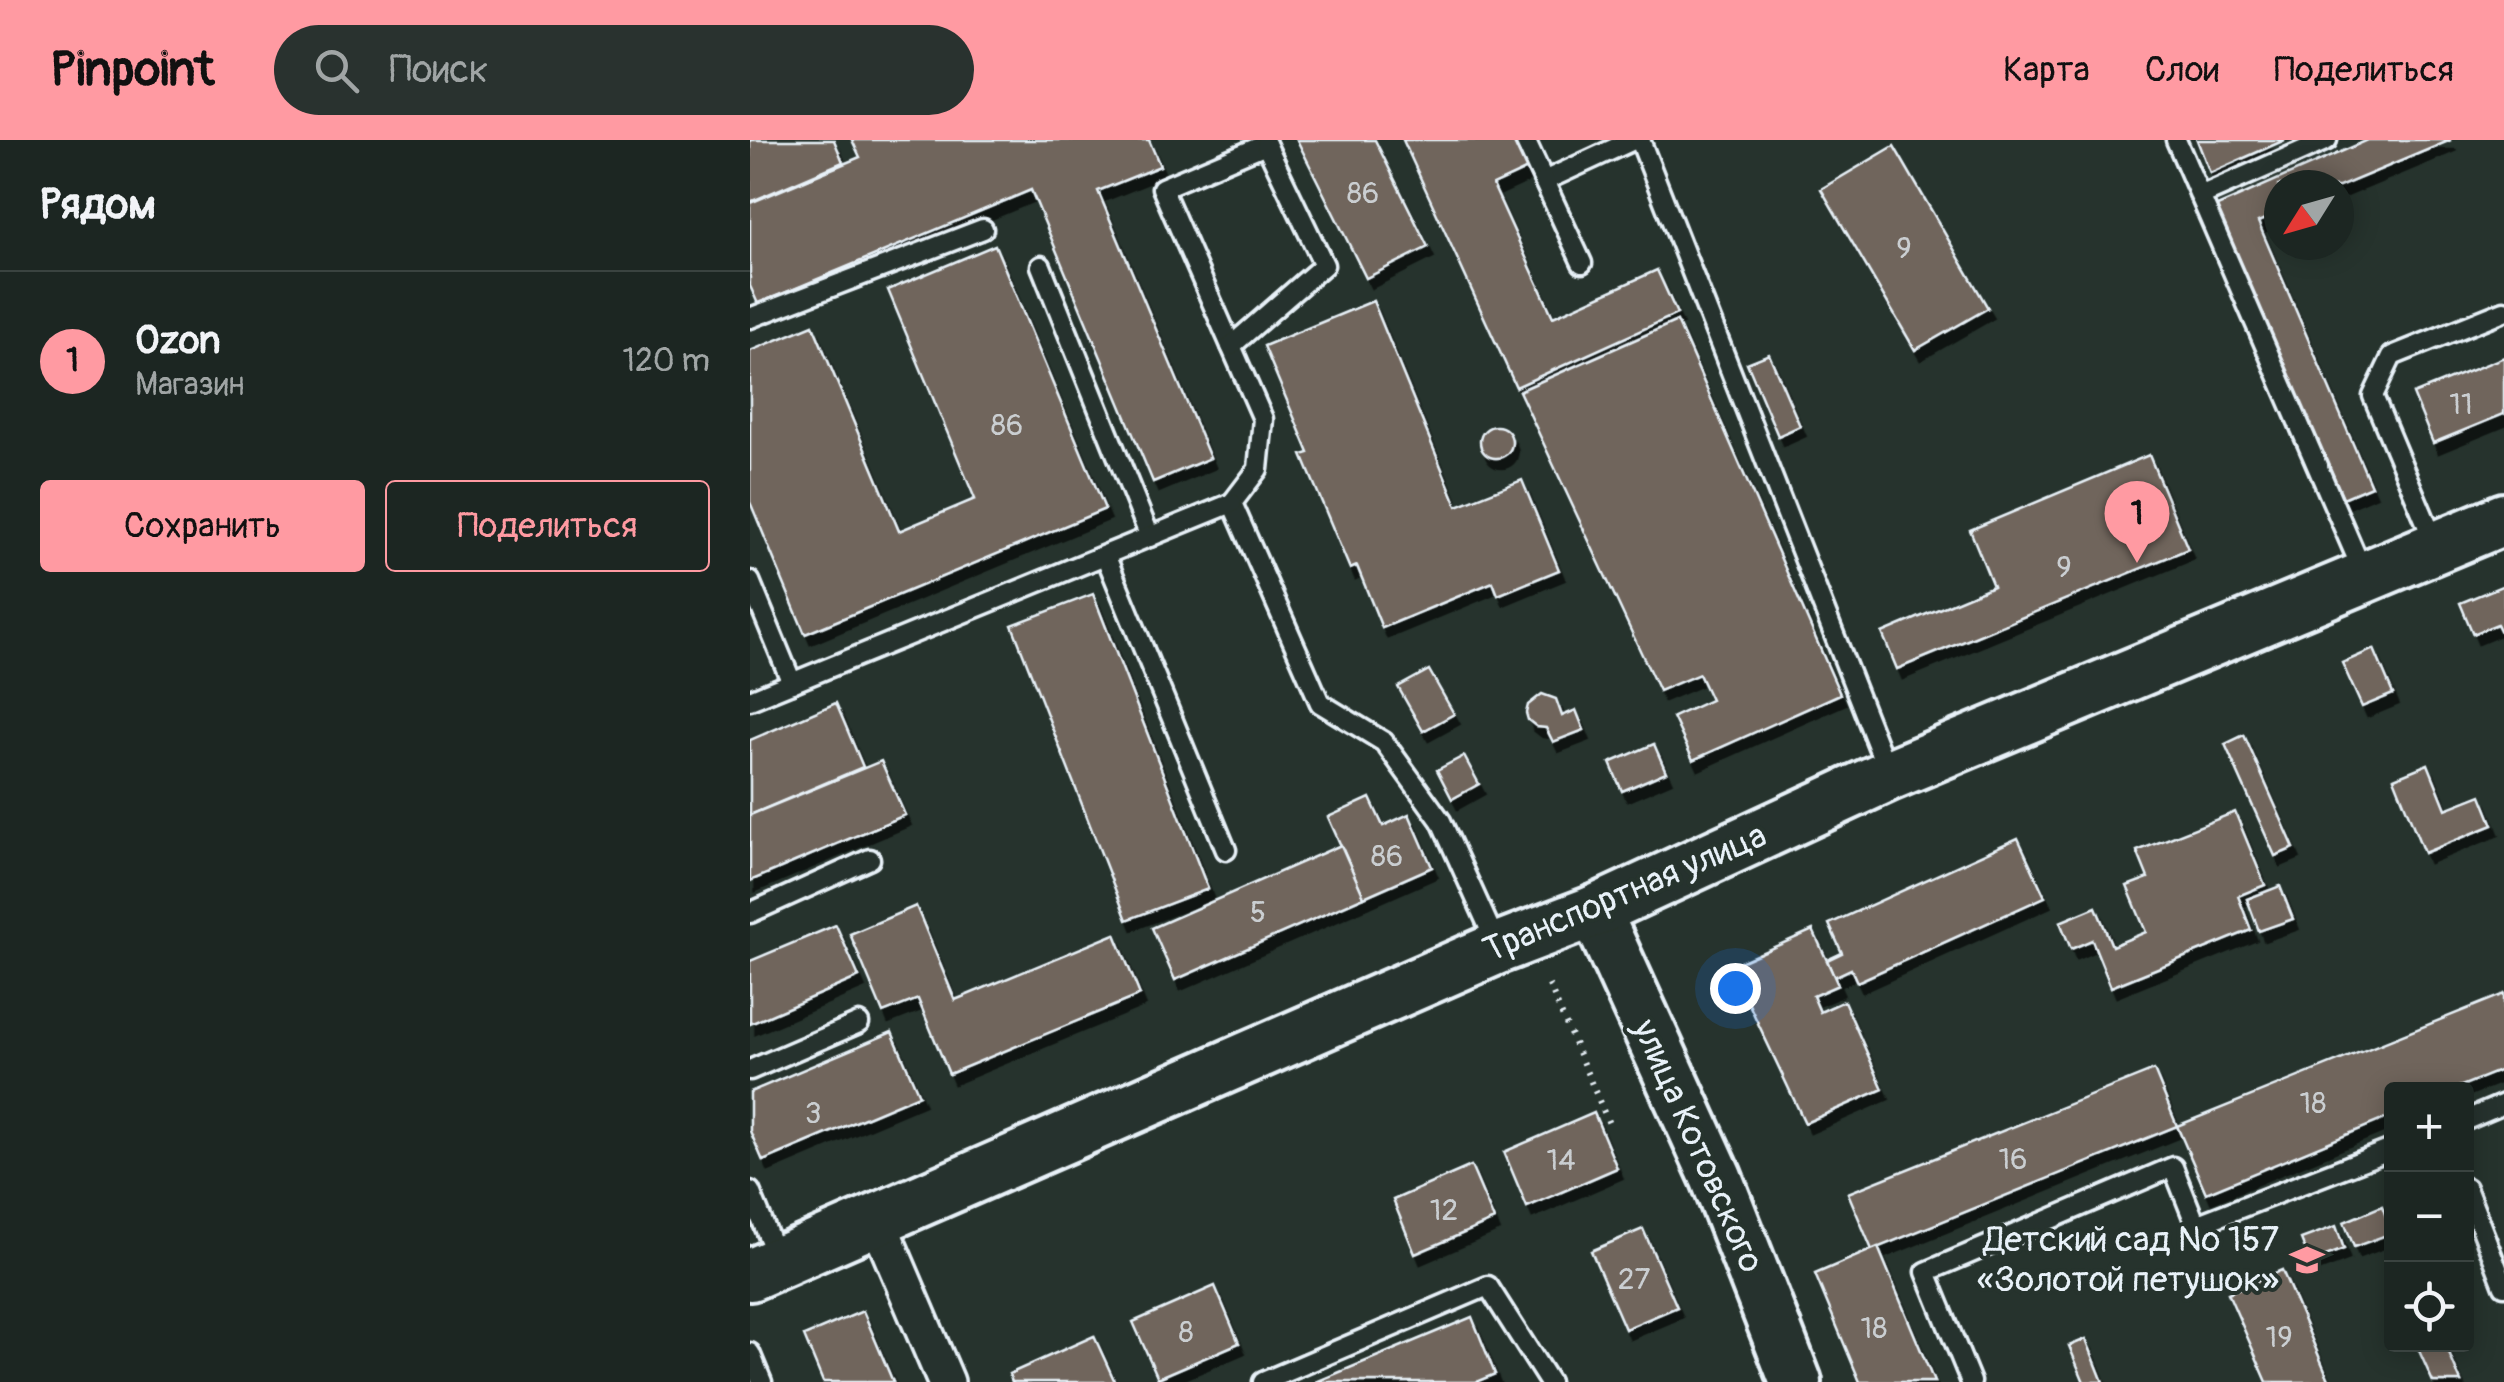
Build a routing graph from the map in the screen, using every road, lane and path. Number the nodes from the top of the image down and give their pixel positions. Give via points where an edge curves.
1 (1526, 140) edge
2 (1636, 140) edge
3 (2176, 140) edge
4 (2327, 140) edge
5 (1265, 142) edge
6 (1544, 181) junction
7 (2200, 196) junction
8 (984, 230) dead end
9 (1582, 264) dead end
10 (1042, 266) dead end
11 (2504, 312) edge
12 (750, 318) edge
13 (1231, 346) junction
14 (1232, 503) junction
15 (2504, 519) edge
16 (1150, 537) junction
17 (2436, 546) junction
18 (1106, 557) junction
19 (2366, 577) junction
20 (750, 580) edge
21 (792, 683) junction
22 (750, 700) edge
23 (1889, 775) junction
24 (1226, 850) dead end
25 (870, 859) dead end
26 (1595, 911) junction
27 (750, 913) edge
28 (1498, 948) junction
29 (1549, 985) dead end
30 (859, 1023) dead end
31 (750, 1070) edge
32 (2504, 1104) edge
33 (2474, 1117) edge
34 (1610, 1126) dead end
35 (2384, 1153) edge
36 (750, 1191) edge
37 (2474, 1209) edge
38 (876, 1220) junction
39 (765, 1269) edge
40 (2504, 1286) edge
41 (750, 1353) edge
42 (762, 1382) edge
43 (946, 1382) edge
44 (1264, 1382) edge
45 (1549, 1382) edge
46 (1796, 1382) edge
47 (1971, 1382) edge

1 - 6 lane
2 - 6 lane
2 - 23 lane
3 - 7 lane
4 - 7 lane
5 - 13 lane via 1324,265
5 - 13 lane via 1162,188
6 - 9 lane
7 - 19 lane
8 - 12 lane
10 - 16 lane
11 - 17 lane via 2392,356 2373,396
13 - 14 lane via 1263,419 1258,469
14 - 16 lane
14 - 28 lane via 1320,703 1384,742 1441,822
15 - 17 street, Транспортная улица
16 - 18 lane
17 - 19 street, Транспортная улица
18 - 21 lane
18 - 24 lane
19 - 23 street, Транспортная улица
20 - 21 lane
21 - 22 lane
23 - 26 street, Транспортная улица
25 - 27 lane
26 - 28 street, Транспортная улица
26 - 46 street, улица Котовского via 1716,1177
28 - 38 street, Транспортная улица
29 - 34 path
30 - 31 lane
32 - 33 lane
35 - 47 lane via 2196,1225 2173,1167 1926,1272
36 - 39 lane
37 - 40 lane
38 - 39 street, Транспортная улица
38 - 43 street
41 - 42 lane
44 - 45 lane via 1488,1286

